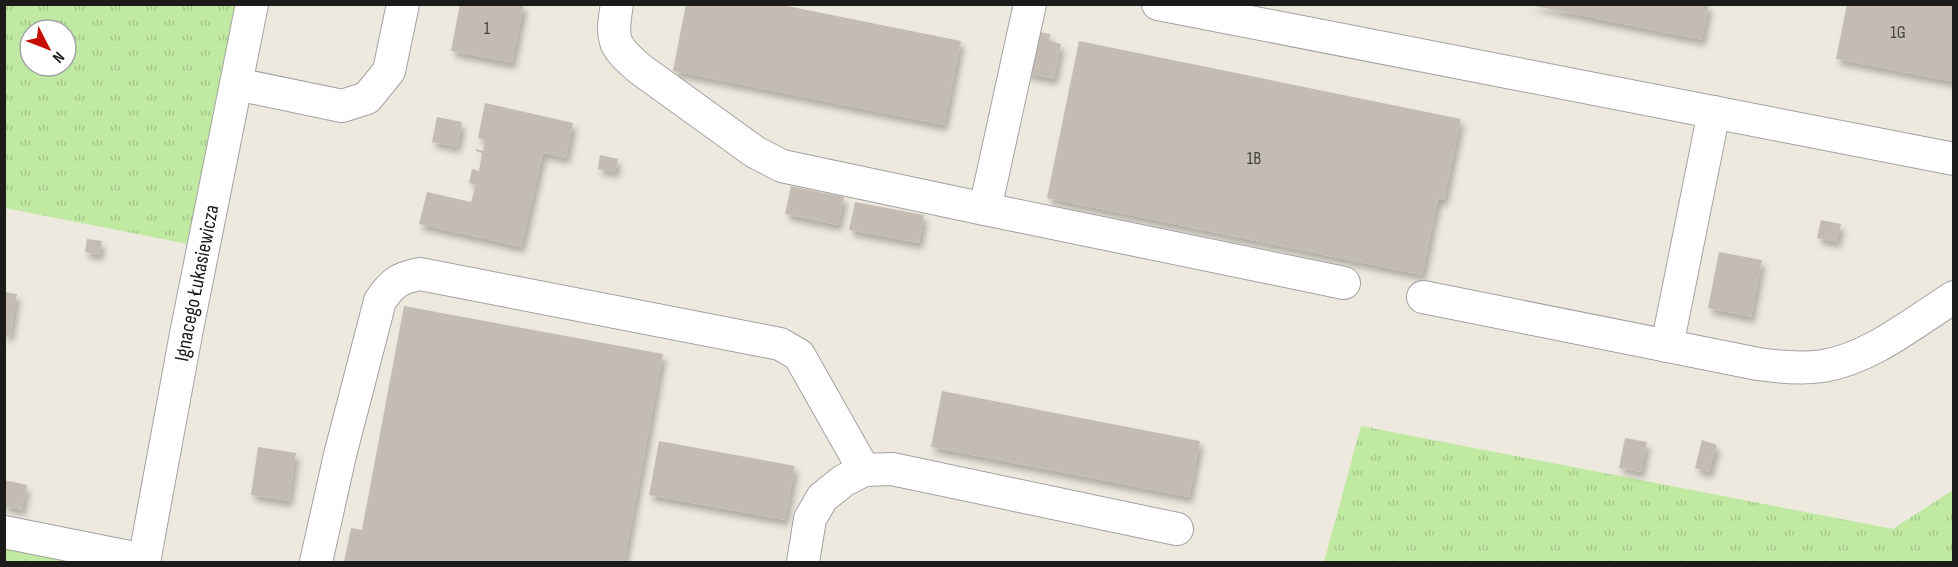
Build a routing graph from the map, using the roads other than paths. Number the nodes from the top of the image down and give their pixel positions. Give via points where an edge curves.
1 (252, 4) edge
2 (404, 4) edge
3 (617, 4) edge
4 (1030, 4) edge
5 (1158, 4) edge
6 (236, 84) junction
7 (1714, 112) junction
8 (1953, 159) edge
9 (985, 209) junction
10 (1344, 283) dead end
11 (1423, 297) dead end
12 (1953, 297) edge
13 (1667, 346) junction
14 (864, 470) junction
15 (1177, 529) dead end
16 (4, 532) edge
17 (144, 561) edge
18 (316, 562) edge
19 (803, 562) edge

1 - 6 street, Ignacego Łukasiewicza
2 - 6 street via 389,71 367,98 342,106
3 - 9 street via 613,30 616,44 626,57 755,152 782,166
4 - 9 street
5 - 7 street
6 - 17 street, Ignacego Łukasiewicza
7 - 8 street
7 - 13 street
9 - 10 street
11 - 13 street
12 - 13 street via 1889,339 1855,357 1823,366 1758,364
14 - 15 street via 892,469
14 - 18 street via 799,355 780,344 420,273 403,277 389,287 380,301
14 - 19 street via 822,498 810,519
16 - 17 street

